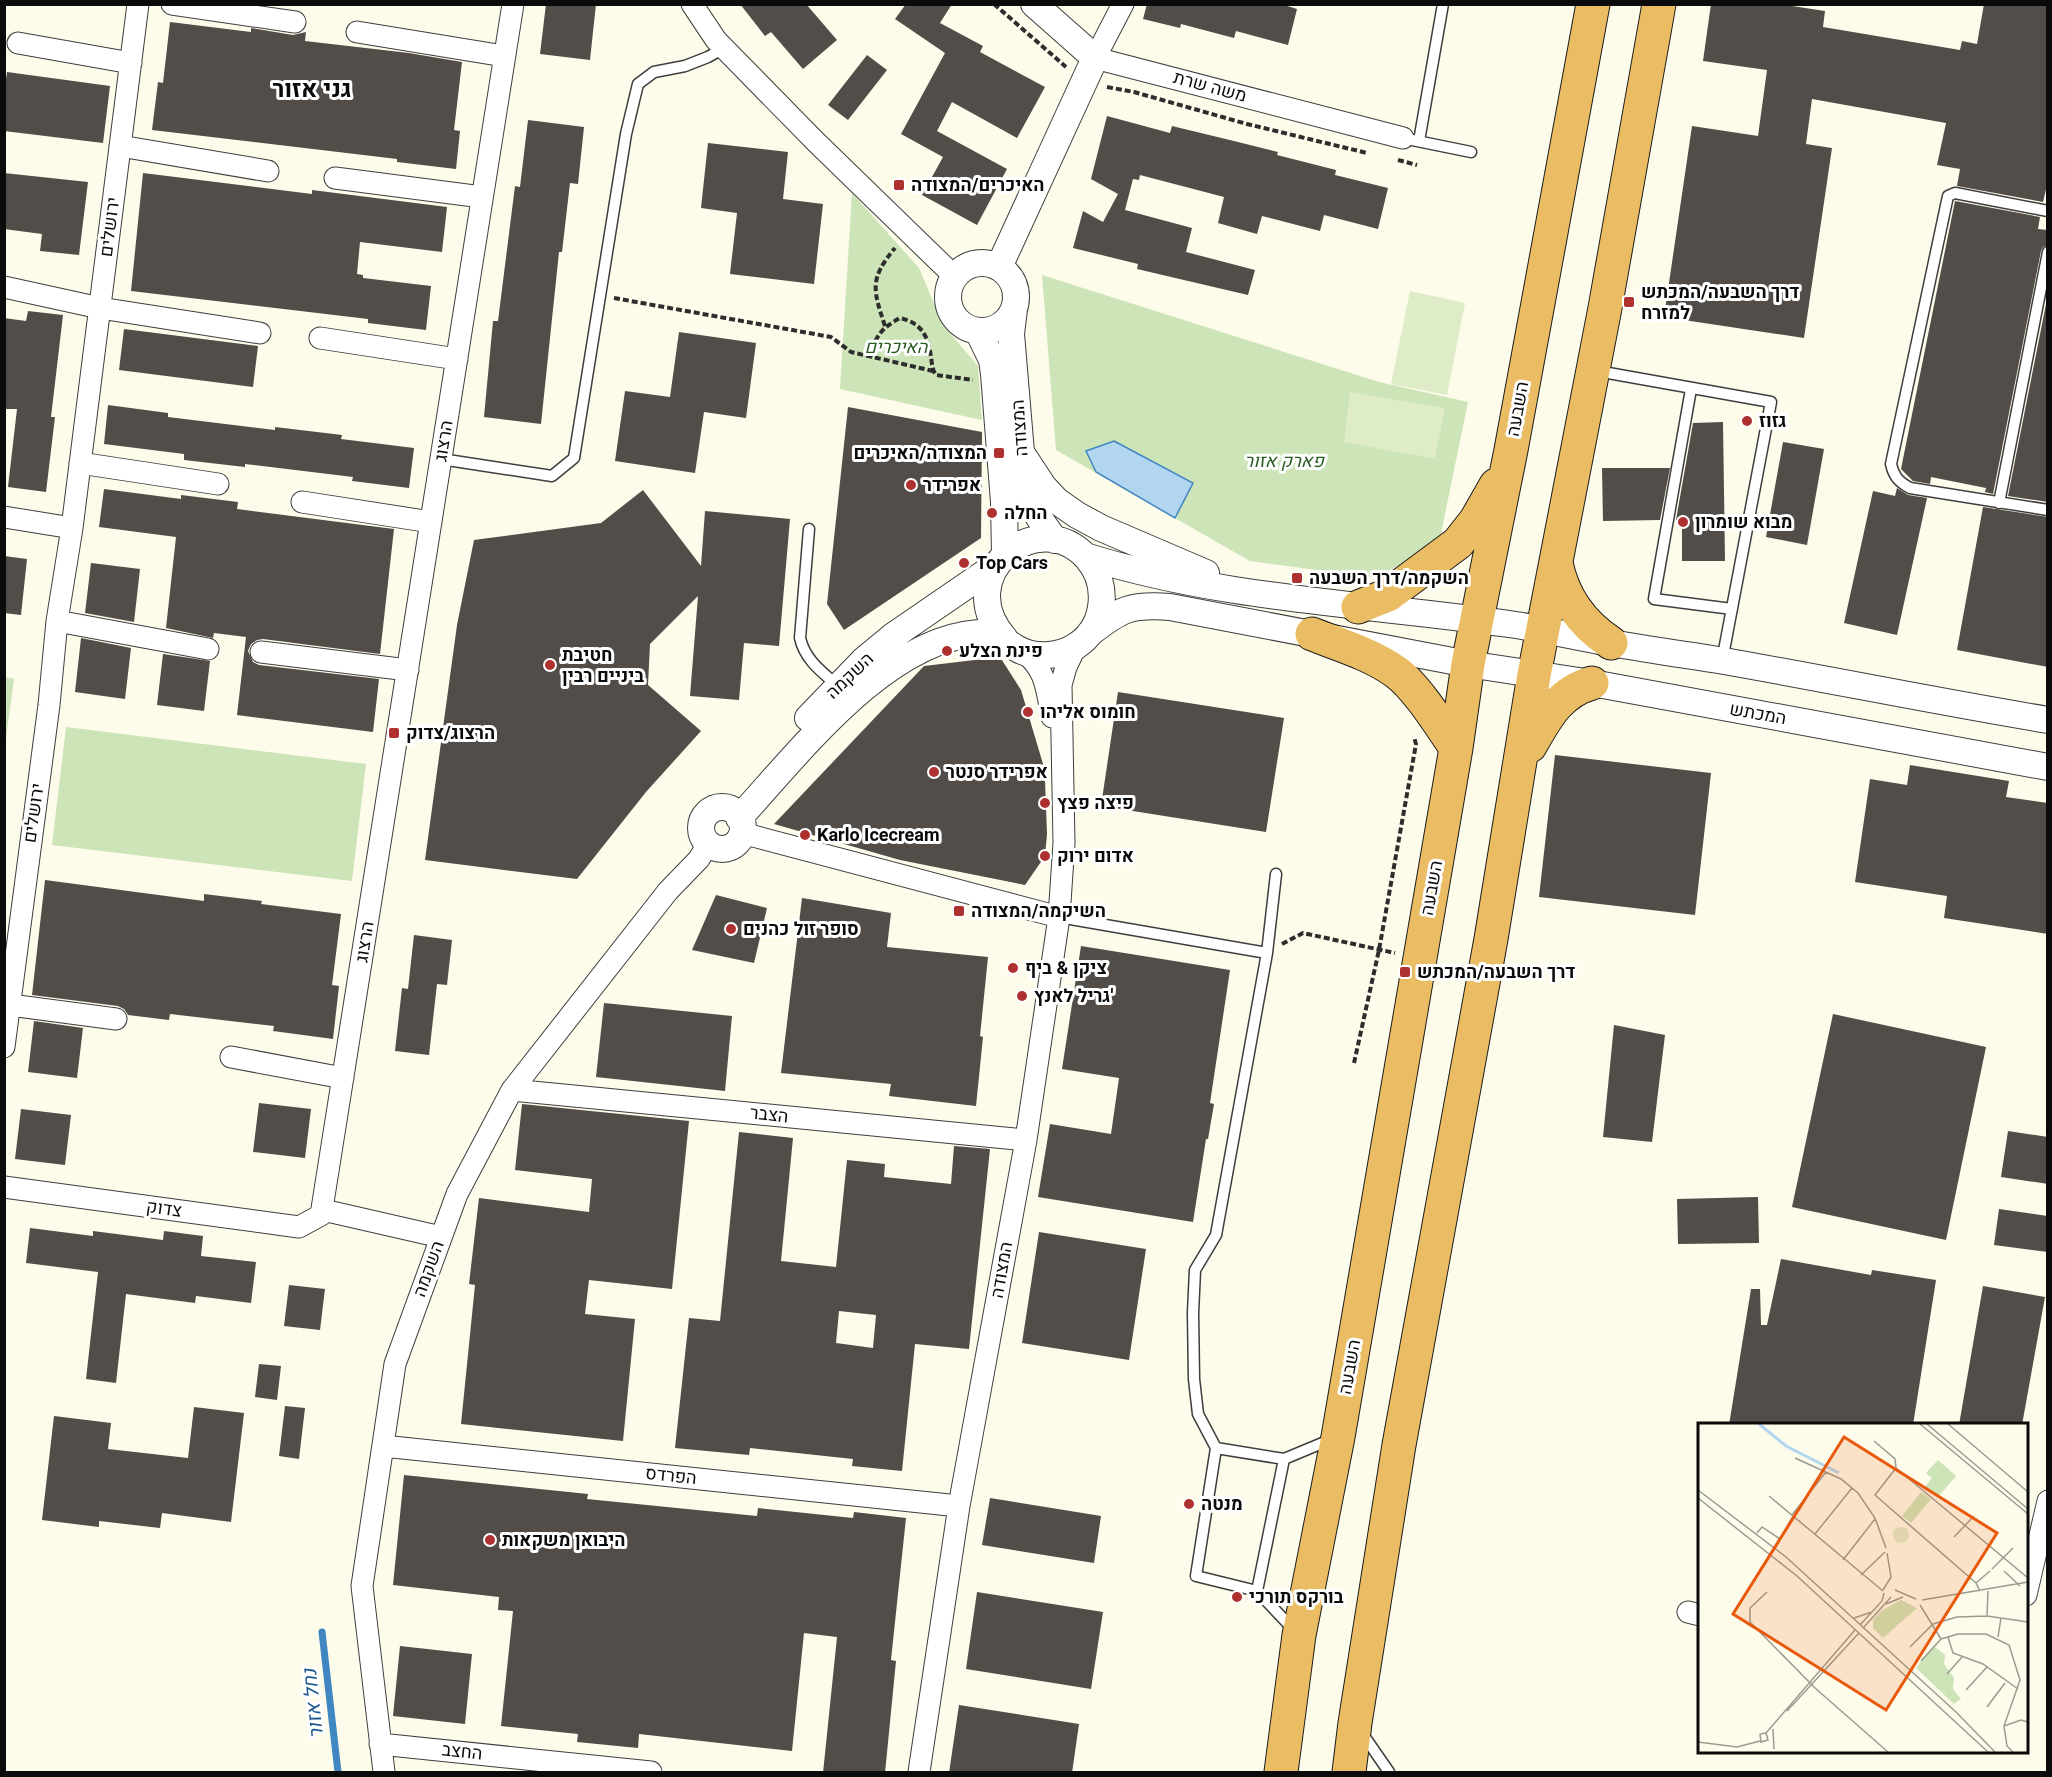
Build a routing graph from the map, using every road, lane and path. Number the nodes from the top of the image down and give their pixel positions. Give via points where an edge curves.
1 (138, 4) edge
2 (172, 4) edge
3 (513, 4) edge
4 (692, 4) edge
5 (994, 4) edge
6 (1034, 4) edge
7 (1123, 4) edge
8 (1443, 4) edge
9 (1593, 4) edge
10 (1659, 4) edge
11 (295, 22) dead end
12 (357, 32) dead end
13 (18, 43) dead end
14 (724, 48) junction
15 (504, 56) junction
16 (1095, 58) junction
17 (131, 63) junction
18 (1083, 82) junction
19 (1411, 139) junction
20 (120, 146) junction
21 (1471, 152) dead end
22 (1372, 154) dead end
23 (1394, 159) dead end
24 (1417, 165) dead end
25 (268, 171) dead end
26 (334, 178) dead end
27 (482, 197) junction
28 (2048, 211) edge
29 (908, 232) junction
30 (2048, 252) edge
31 (999, 267) junction
32 (955, 277) junction
33 (4, 287) edge
34 (600, 296) junction
35 (100, 308) junction
36 (1014, 309) junction
37 (885, 327) junction
38 (978, 331) junction
39 (260, 333) dead end
40 (320, 338) dead end
41 (870, 358) junction
42 (457, 359) junction
43 (933, 371) junction
44 (1593, 371) junction
45 (995, 382) junction
46 (1691, 389) junction
47 (1511, 450) junction
48 (1022, 454) junction
49 (441, 459) junction
50 (80, 463) junction
51 (218, 484) dead end
52 (302, 502) dead end
53 (1999, 503) junction
54 (2048, 510) edge
55 (4, 517) edge
56 (431, 522) junction
57 (72, 528) junction
58 (810, 530) dead end
59 (1055, 540) junction
60 (1085, 556) junction
61 (1555, 558) junction
62 (1000, 560) junction
63 (1256, 594) junction
64 (1358, 608) junction
65 (1732, 609) junction
66 (1478, 620) junction
67 (57, 621) junction
68 (1542, 629) junction
69 (1312, 634) junction
70 (1083, 639) junction
71 (1611, 643) junction
72 (1014, 645) junction
73 (208, 649) dead end
74 (261, 652) dead end
75 (1722, 661) junction
76 (1468, 664) junction
77 (408, 670) junction
78 (1534, 675) junction
79 (1592, 683) junction
80 (838, 686) junction
81 (2048, 720) edge
82 (1413, 735) dead end
83 (1456, 747) junction
84 (1520, 763) junction
85 (1063, 765) junction
86 (2048, 766) edge
87 (736, 820) junction
88 (708, 844) junction
89 (1276, 874) dead end
90 (1059, 917) junction
91 (1303, 933) dead end
92 (1379, 950) junction
93 (1267, 953) junction
94 (1420, 958) junction
95 (10, 1005) junction
96 (116, 1019) dead end
97 (4, 1047) edge
98 (231, 1056) dead end
99 (1354, 1063) dead end
100 (343, 1078) junction
101 (512, 1090) junction
102 (1026, 1140) junction
103 (4, 1187) edge
104 (322, 1213) junction
105 (441, 1237) junction
106 (1338, 1437) junction
107 (383, 1446) junction
108 (1216, 1448) junction
109 (1284, 1459) junction
110 (2048, 1501) edge
111 (959, 1506) junction
112 (2028, 1586) edge
113 (1257, 1591) junction
114 (1299, 1635) junction
115 (1355, 1723) junction
116 (380, 1744) junction
117 (384, 1773) edge
118 (651, 1773) edge
119 (919, 1773) edge
120 (1281, 1773) edge
121 (1349, 1773) edge
122 (1389, 1773) edge

1 - 17 street, ירושלים
2 - 11 street
3 - 15 street, הרצוג
4 - 14 street
5 - 18 path
6 - 16 street, משה שרת
7 - 16 street
8 - 19 lane
9 - 47 highway, השבעה
10 - 44 highway
12 - 15 street
13 - 17 street
14 - 29 street
14 - 34 lane via 685,66 654,72 638,84
15 - 27 street, הרצוג
16 - 18 street
16 - 19 street, משה שרת
17 - 20 street, ירושלים
18 - 22 path
18 - 31 street
19 - 21 lane
20 - 25 street
20 - 35 street, ירושלים
23 - 24 path
26 - 27 street
27 - 42 street, הרצוג
28 - 53 lane via 1955,193 1948,196 1891,464 1894,476 1910,488
29 - 32 street
29 - 37 path via 881,264 876,278 875,291
30 - 53 lane
31 - 32 street via 974,264
31 - 36 street via 1014,285
32 - 38 street via 949,293 951,310 957,320
33 - 35 street
34 - 41 path via 831,337 851,352
34 - 49 lane via 574,458 552,476
35 - 39 street
35 - 50 street, ירושלים
36 - 38 street via 1000,326
36 - 48 street, המצודה via 1011,334
37 - 41 path via 874,341
37 - 43 path via 900,318 913,321 923,331
38 - 45 street, המצודה via 992,360
40 - 42 street
41 - 43 path
42 - 49 street, הרצוג
43 - 45 path via 936,375
44 - 46 lane
44 - 61 highway
45 - 62 street, המצודה via 1004,502
46 - 65 lane via 1771,402
46 - 65 lane via 1654,600
47 - 64 highway via 1495,487 1458,543 1388,595
47 - 66 highway, השבעה
48 - 59 street, המצודה via 1027,495 1035,515
48 - 63 street via 1043,486 1077,515
49 - 56 street, הרצוג
50 - 51 street
50 - 57 street, ירושלים
52 - 56 street
53 - 54 lane
55 - 57 street
56 - 77 street, הרצוג
57 - 67 street, ירושלים
58 - 80 lane via 800,638 812,662
59 - 60 street
59 - 62 street via 1018,545
60 - 63 street via 1132,571
60 - 70 street via 1102,591 1101,610
61 - 68 highway
61 - 71 highway via 1572,606 1594,633
62 - 72 street via 988,585 987,605 993,625
62 - 80 street, השקמה via 893,636
63 - 64 street
64 - 66 street
65 - 75 lane
66 - 68 street
66 - 76 highway, השבעה
67 - 73 street
67 - 95 street, ירושלים
68 - 71 street
68 - 78 highway
69 - 70 street, המכתש via 1145,605 1124,609
69 - 76 street, המכתש
69 - 83 highway via 1379,661 1398,673
70 - 72 street via 1057,654 1044,655
70 - 85 street, המצודה via 1066,667 1061,686
71 - 75 street
72 - 85 street, המצודה via 1043,674
72 - 87 street, השקמה via 978,633 941,641 886,670 833,716
74 - 77 street
75 - 81 street
76 - 78 street, המכתש
76 - 83 highway, השבעה
77 - 100 street, הרצוג
78 - 79 street, המכתש
78 - 84 highway
79 - 84 highway via 1573,691 1549,711
79 - 86 street, המכתש
80 - 87 street, השקמה
82 - 92 path via 1416,744
83 - 94 highway, השבעה
84 - 115 highway via 1399,1445
85 - 90 street, המצודה via 1064,843
87 - 88 street via 739,840 728,848
87 - 88 street via 712,809 703,819 701,832
87 - 90 street
88 - 101 street, השקמה
89 - 93 lane
90 - 93 lane
90 - 102 street, המצודה
91 - 92 path
92 - 94 path
92 - 99 path
93 - 108 lane via 1216,1235 1195,1270 1197,1414
94 - 106 highway, השבעה
95 - 96 street
95 - 97 street, ירושלים
98 - 100 street
100 - 104 street, הרצוג
101 - 102 street, הצבר
101 - 105 street, השקמה via 457,1194
102 - 111 street, המצודה
103 - 104 street, צדוק via 299,1227
104 - 105 street
105 - 107 street, השקמה via 395,1364
106 - 109 lane
106 - 114 highway, השבעה
107 - 111 street, הפרדס
107 - 116 street, השקמה via 362,1586
108 - 109 lane
108 - 113 lane via 1196,1576
109 - 113 lane
110 - 112 street
111 - 119 street, המצודה
113 - 114 lane
114 - 120 highway, השבעה
115 - 121 highway
115 - 122 lane
116 - 117 street, השקמה
116 - 118 street, החצב

